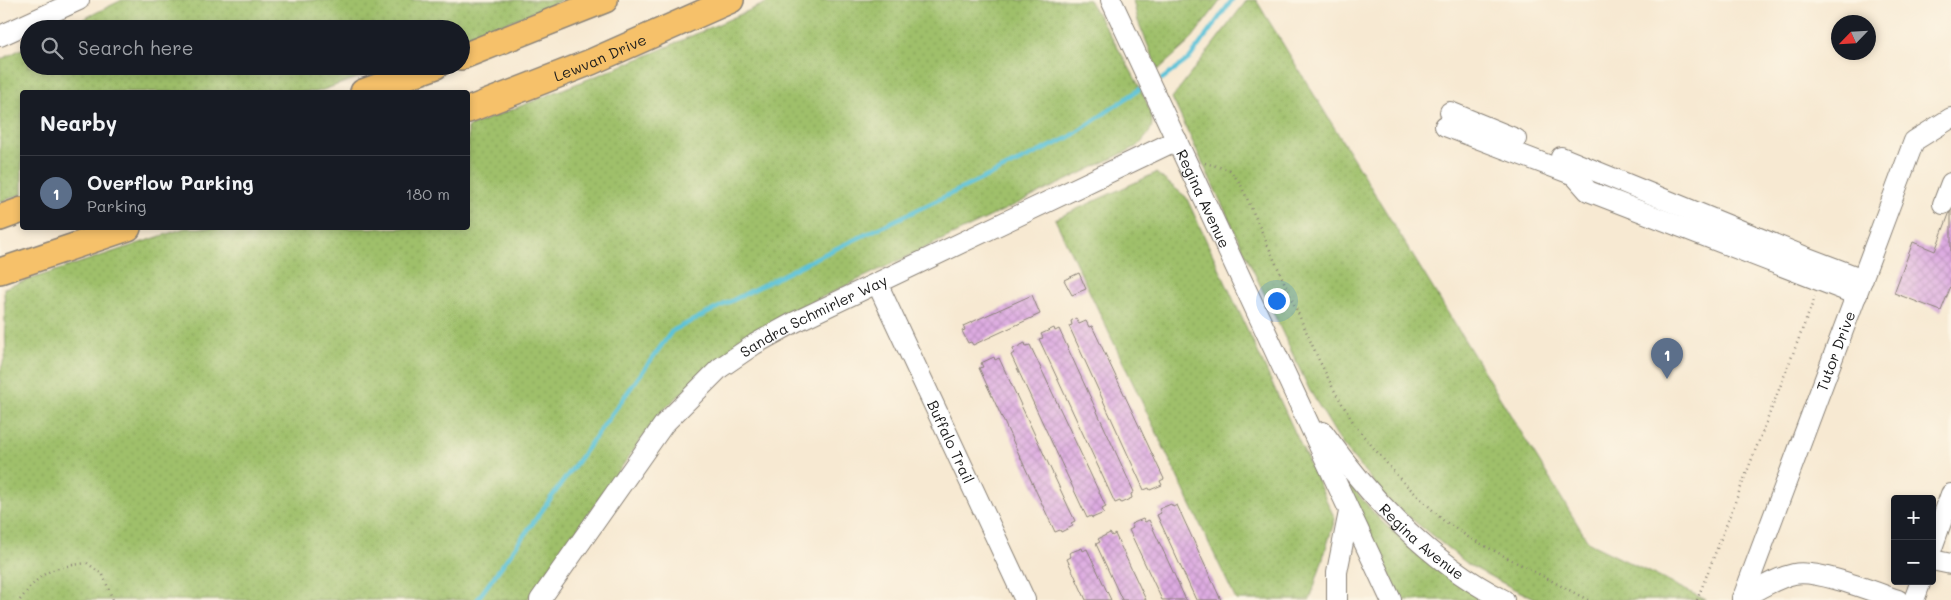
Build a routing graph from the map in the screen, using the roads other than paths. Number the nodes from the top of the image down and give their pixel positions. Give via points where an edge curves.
1 (79, 0) edge
2 (605, 0) edge
3 (731, 0) edge
4 (1111, 0) edge
5 (35, 20) edge
6 (20, 27) edge
7 (0, 36) edge
8 (470, 53) edge
9 (411, 75) edge
10 (369, 90) edge
11 (470, 109) edge
12 (1951, 118) edge
13 (1177, 140) junction
14 (1951, 182) edge
15 (1943, 204) dead end
16 (20, 211) edge
17 (0, 218) edge
18 (122, 230) edge
19 (0, 271) edge
20 (877, 283) junction
21 (1860, 287) junction
22 (1297, 396) junction
23 (1951, 494) edge
24 (1349, 512) junction
25 (1935, 540) edge
26 (1936, 561) edge
27 (1951, 564) edge
28 (1920, 585) edge
29 (1742, 599) edge
30 (540, 600) edge
31 (1025, 600) edge
32 (1337, 600) edge
33 (1391, 600) edge
34 (1504, 600) edge
35 (1898, 600) edge
36 (1914, 600) edge

1 - 5 street
2 - 8 main road
3 - 11 main road, Lewvan Drive via 590,62
4 - 13 street, Regina Avenue
6 - 7 street
9 - 10 main road
12 - 21 street, Tutor Drive via 1914,141
13 - 20 street, Sandra Schmirler Way
13 - 22 street, Regina Avenue
14 - 15 street
16 - 17 main road
18 - 19 main road
20 - 30 street, Sandra Schmirler Way via 756,344 720,368 690,396 664,424
20 - 31 street, Buffalo Trail
21 - 21 street via 1808,258 1448,119 1574,175 1588,191 1821,282
21 - 29 street, Tutor Drive
22 - 24 street, Regina Avenue
22 - 34 street, Regina Avenue via 1373,497 1435,555
23 - 25 street
24 - 32 street via 1337,572
24 - 33 street, Regina Avenue
26 - 27 street
28 - 36 street
29 - 35 street via 1779,578 1803,572

